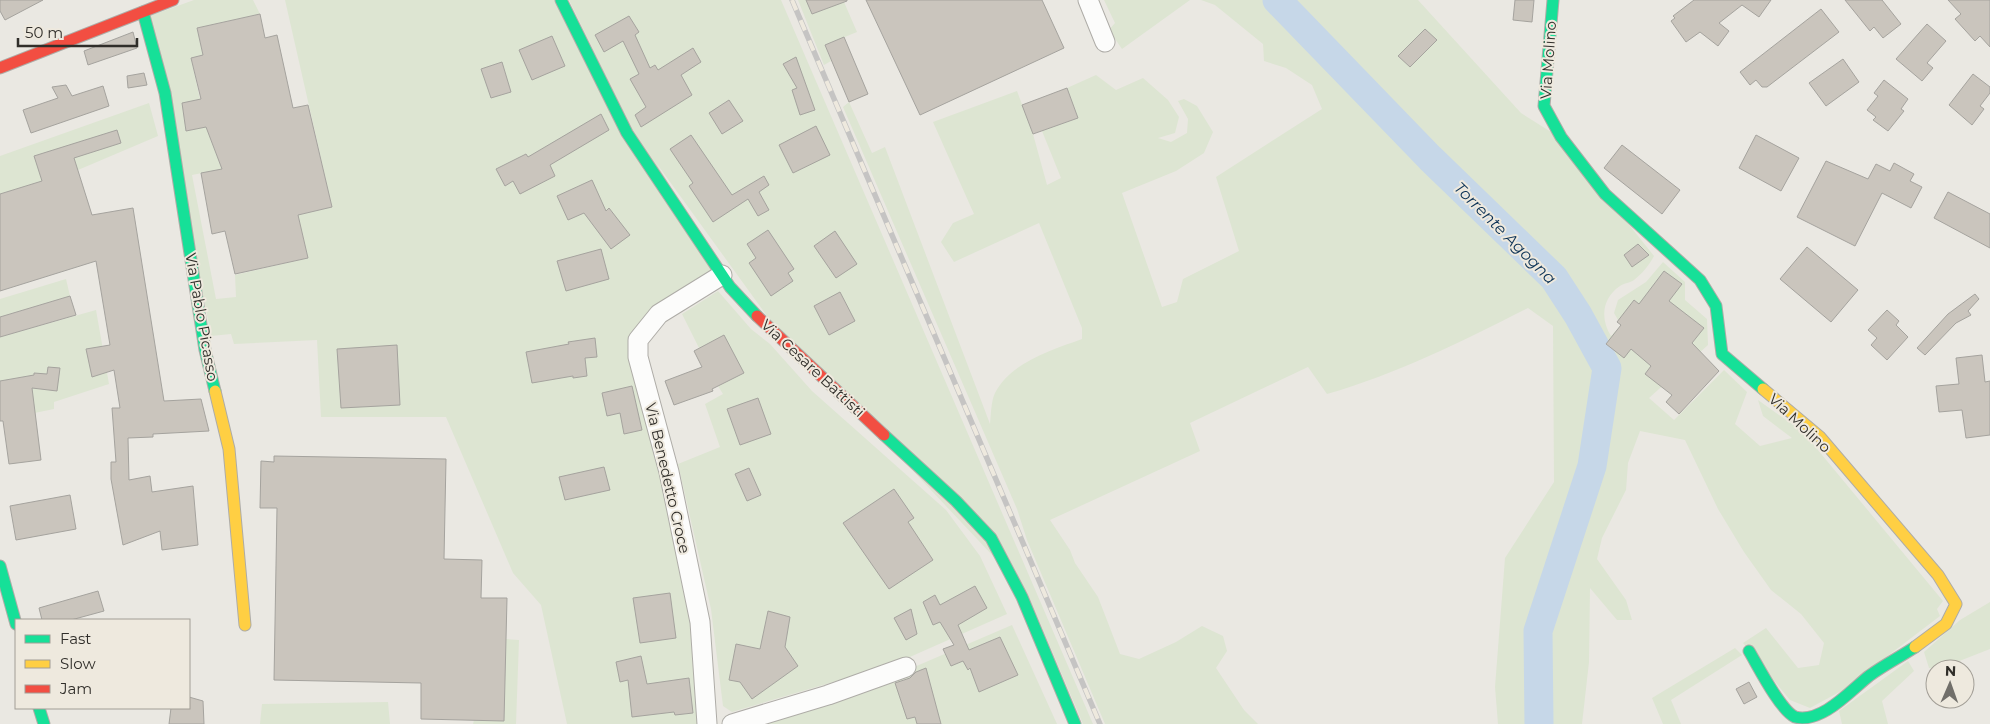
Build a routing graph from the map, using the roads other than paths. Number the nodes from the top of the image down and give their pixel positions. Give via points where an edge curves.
1 (173, 0) edge
2 (561, 0) edge
3 (1088, 0) edge
4 (1553, 0) edge
5 (143, 12) junction
6 (1106, 42) dead end
7 (0, 68) edge
8 (722, 275) junction
9 (0, 566) edge
10 (15, 620) edge
11 (245, 625) dead end
12 (1749, 651) dead end
13 (906, 667) dead end
14 (39, 709) edge
15 (44, 724) edge
16 (707, 724) edge
17 (732, 724) edge
18 (1075, 724) edge

1 - 5 street
2 - 8 street, Via Cesare Battisti via 627,133
3 - 6 street
4 - 12 street, Via Molino via 1544,106 1561,137 1606,194 1700,280 1716,306 1722,354 1820,437 1938,575 1956,604 1946,624 1869,676 1831,710 1812,718 1795,717 1779,702
5 - 7 street
5 - 11 street, Via Pablo Picasso via 166,93 205,350 229,449
8 - 16 street, Via Benedetto Croce via 659,314 638,340 638,357 669,472 700,622
8 - 18 street, Via Cesare Battisti via 774,333 956,501 991,538 1022,597
9 - 10 street
13 - 17 street
14 - 15 street

